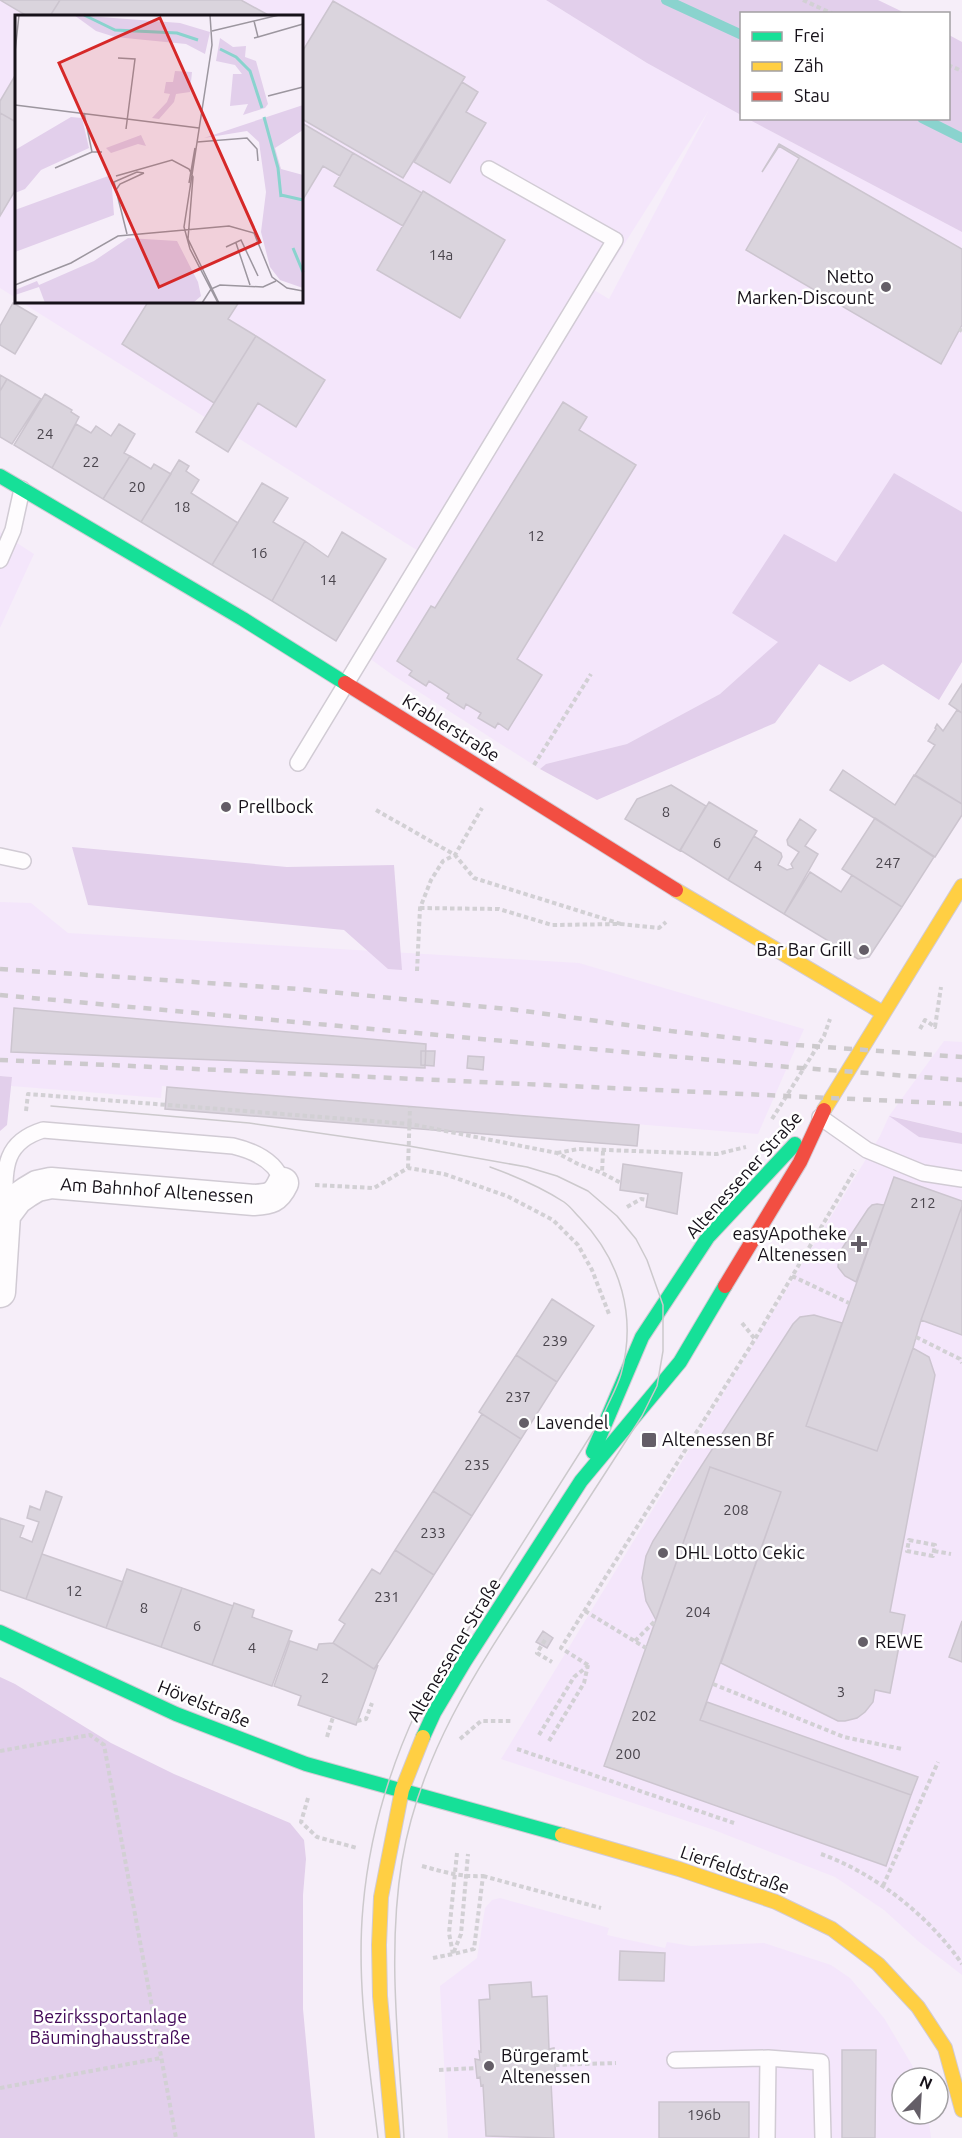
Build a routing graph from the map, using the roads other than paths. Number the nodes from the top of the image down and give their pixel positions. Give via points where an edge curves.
1 (489, 169) dead end
2 (0, 476) edge
3 (22, 489) junction
4 (0, 560) edge
5 (345, 683) junction
6 (298, 763) dead end
7 (0, 856) edge
8 (23, 861) dead end
9 (962, 886) edge
10 (883, 1013) junction
11 (820, 1117) junction
12 (962, 1179) edge
13 (283, 1183) joint
14 (5, 1215) junction
15 (0, 1292) edge
16 (581, 1481) junction
17 (0, 1632) edge
18 (402, 1790) junction
19 (768, 2058) junction
20 (675, 2060) dead end
21 (962, 2110) edge
22 (393, 2138) edge
23 (767, 2138) edge
24 (823, 2138) edge

1 - 5 lane via 615,240
2 - 3 main road, Krablerstraße
3 - 4 lane via 13,530
3 - 5 main road, Krablerstraße
5 - 6 lane
5 - 10 main road, Krablerstraße via 635,865
7 - 8 lane
9 - 10 main road, Altenessener Straße
10 - 11 main road, Altenessener Straße
11 - 12 lane via 867,1150 923,1173
11 - 16 main road, Altenessener Straße via 800,1162 680,1362
11 - 16 main road, Altenessener Straße via 708,1237 681,1277 642,1337
13 - 14 street, Am Bahnhof Altenessen via 278,1194 254,1200 51,1183 27,1191
13 - 14 lane via 280,1173 267,1161 252,1151 233,1146 44,1130 30,1134 18,1144 6,1162
14 - 15 street
16 - 18 main road, Altenessener Straße via 448,1688
17 - 18 main road, Hövelstraße via 176,1714 318,1768
18 - 21 main road, Lierfeldstraße via 679,1869 776,1902 832,1929 878,1964 918,2007 945,2048
18 - 22 main road, Altenessener Straße via 381,1897 379,1945
19 - 20 lane
19 - 23 lane
19 - 24 lane via 821,2062

